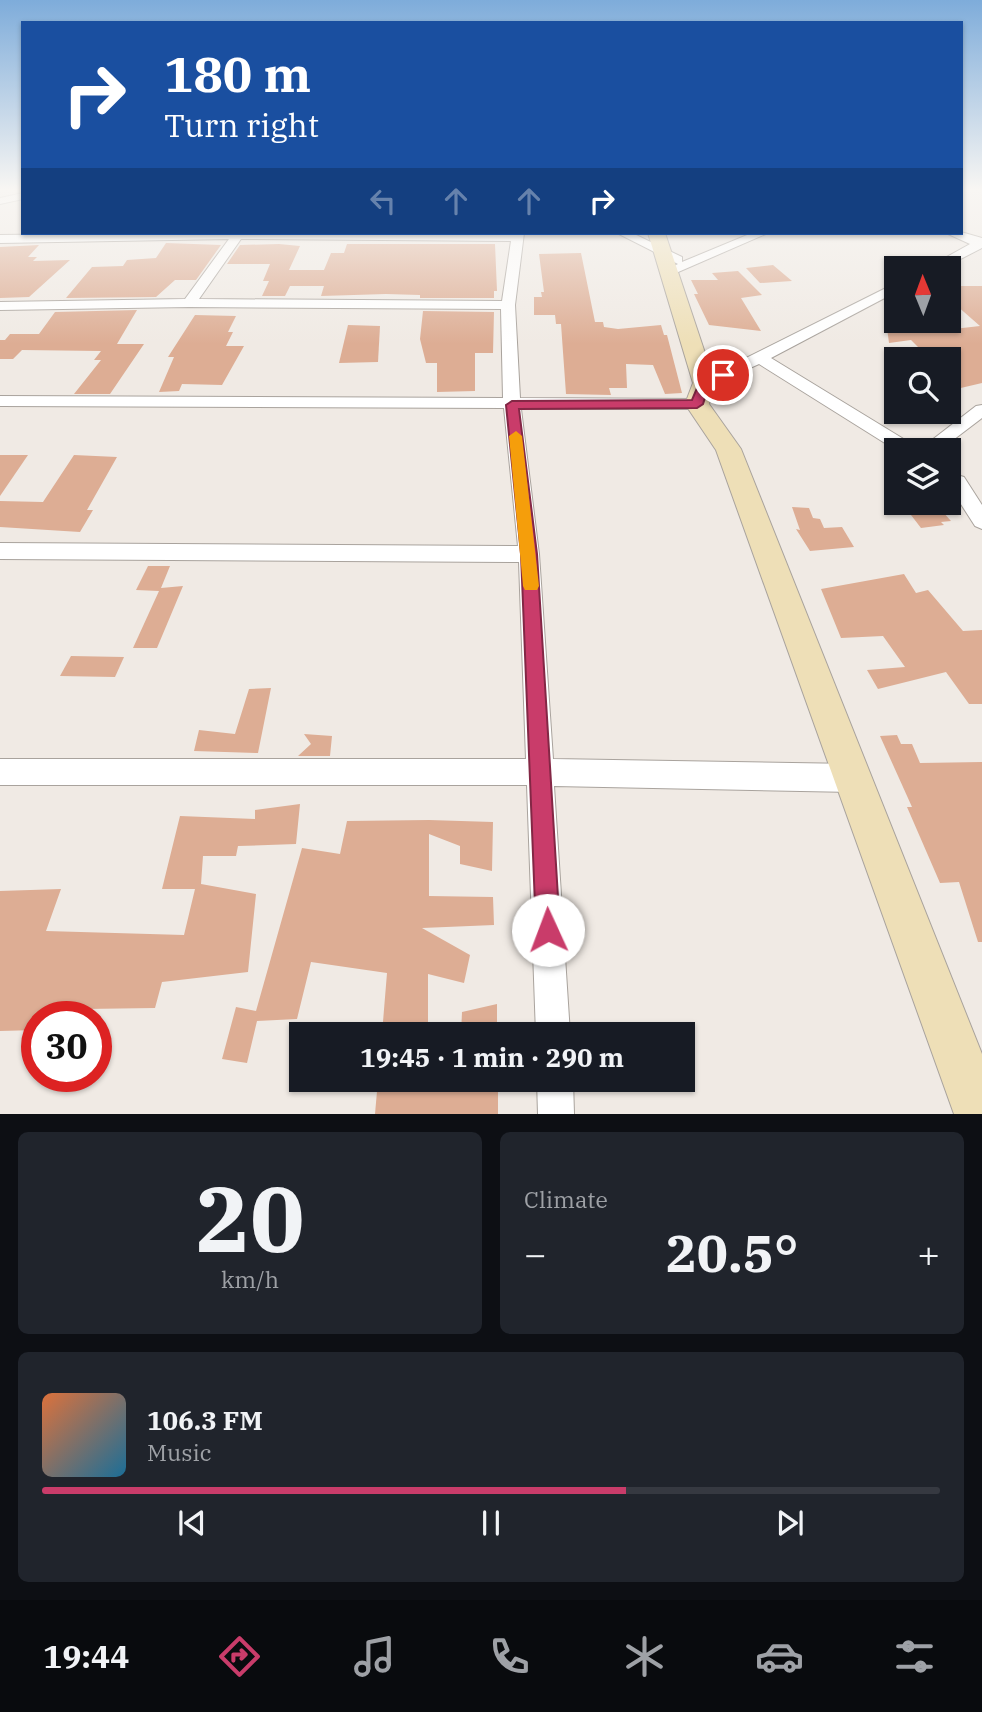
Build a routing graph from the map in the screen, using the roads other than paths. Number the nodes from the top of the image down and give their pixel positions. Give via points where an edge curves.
1 (234, 240) edge
2 (517, 240) edge
3 (637, 240) edge
4 (732, 240) edge
5 (981, 243) edge
6 (668, 255) edge
7 (956, 256) edge
8 (884, 293) edge
9 (189, 303) junction
10 (508, 304) junction
11 (0, 306) edge
12 (760, 358) junction
13 (700, 394) junction
14 (0, 401) edge
15 (512, 405) junction
16 (982, 410) edge
17 (890, 438) edge
18 (944, 438) edge
19 (961, 484) edge
20 (961, 491) edge
21 (982, 497) edge
22 (982, 521) edge
23 (0, 551) edge
24 (529, 554) junction
25 (0, 772) edge
26 (541, 772) junction
27 (853, 778) junction
28 (551, 1022) edge
29 (555, 1092) edge
30 (556, 1114) edge
31 (980, 1114) edge

1 - 9 street
2 - 10 street
3 - 6 street
4 - 6 street
5 - 7 street
6 - 13 street
8 - 12 street
9 - 10 street
9 - 11 street
10 - 15 street
12 - 13 street
12 - 17 street
13 - 15 street
13 - 27 street via 729,449
14 - 15 street
15 - 24 street
16 - 18 street
19 - 21 street
20 - 22 street
23 - 24 street
24 - 26 street
25 - 26 street
26 - 27 street
26 - 28 street
27 - 31 street
29 - 30 street

